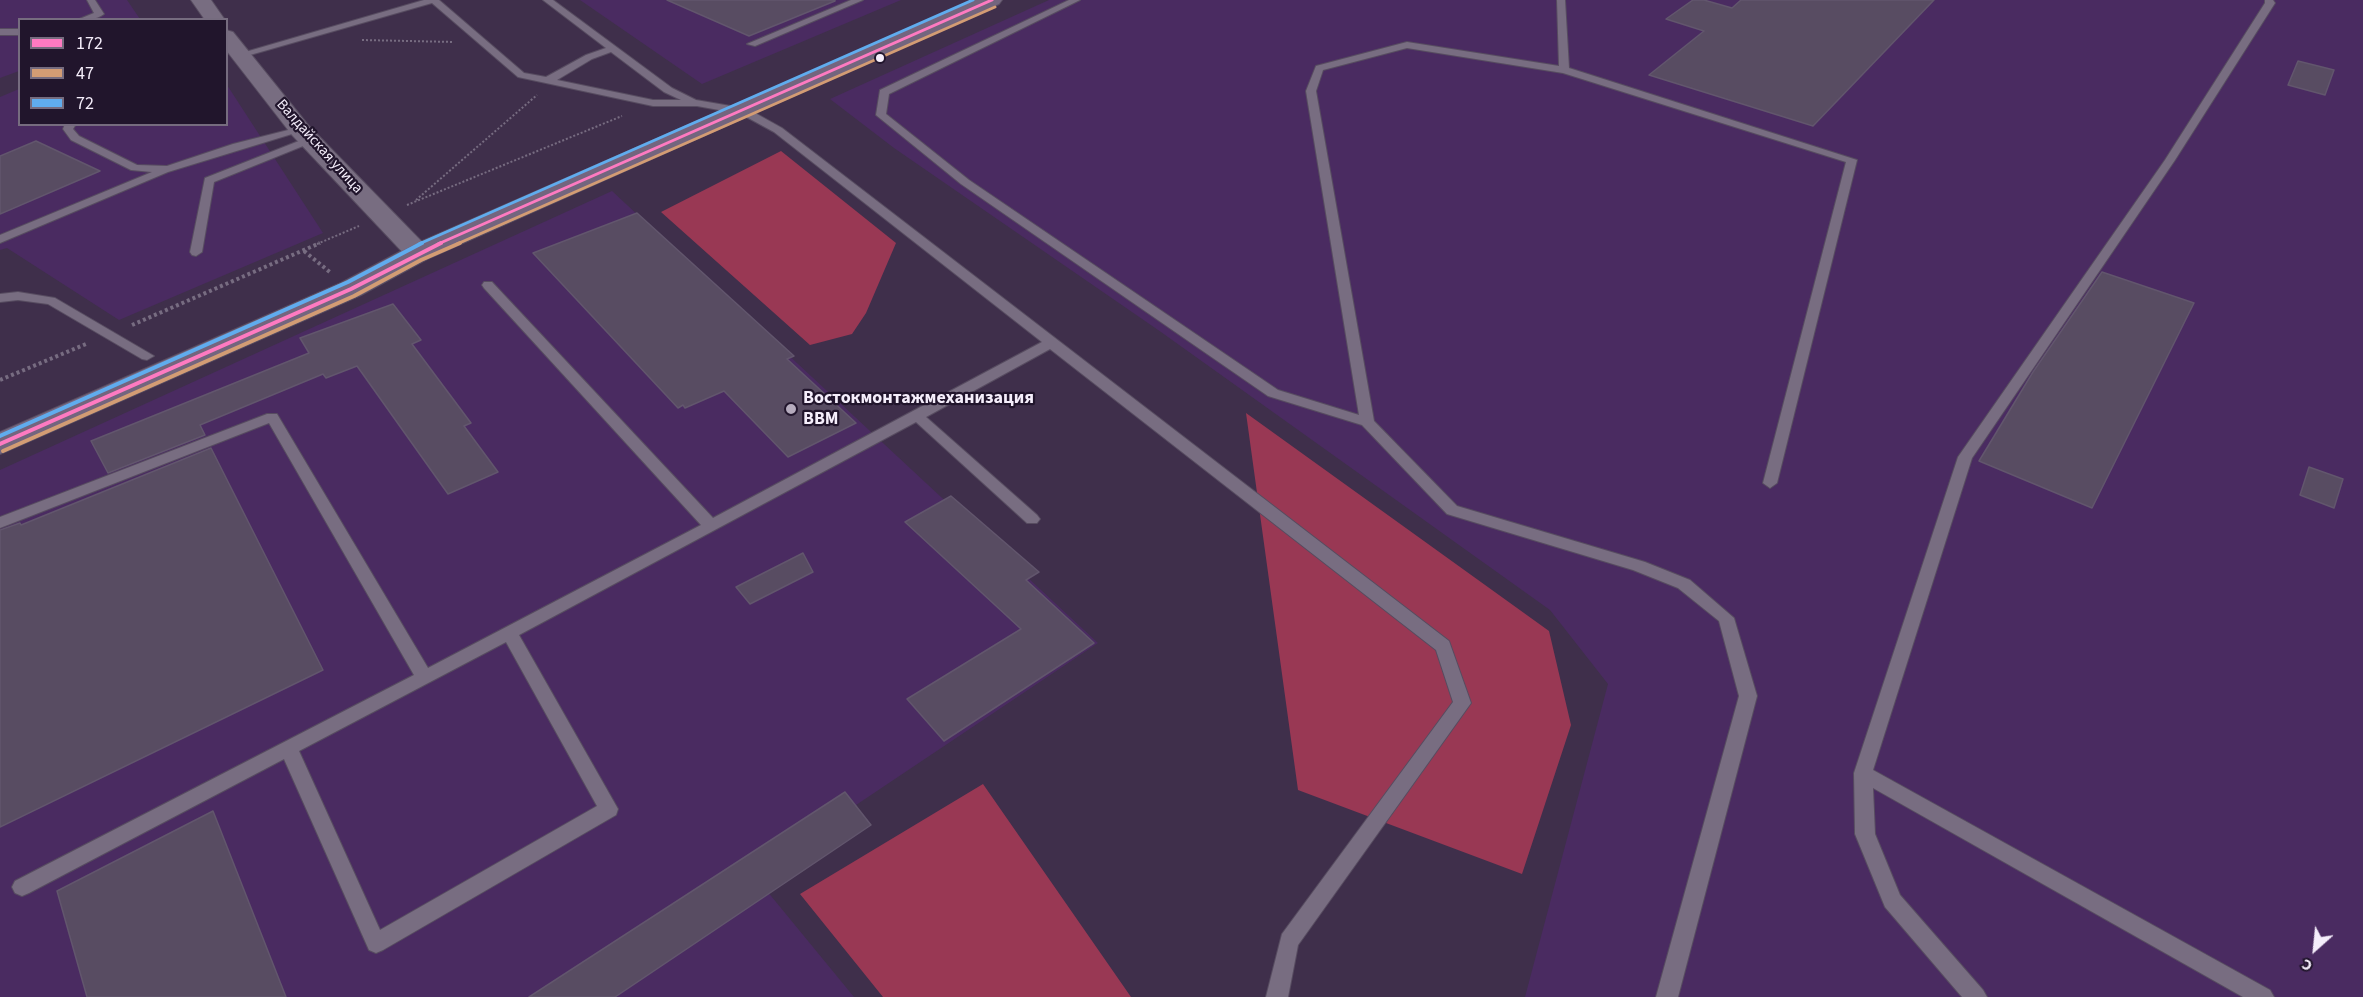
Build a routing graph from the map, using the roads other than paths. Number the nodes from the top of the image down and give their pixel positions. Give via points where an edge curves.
1 (91, 0) edge
2 (201, 0) edge
3 (434, 0) edge
4 (547, 0) edge
5 (859, 0) edge
6 (992, 0) edge
7 (1076, 0) edge
8 (1561, 0) edge
9 (2269, 0) edge
10 (87, 18) edge
11 (214, 18) edge
12 (0, 32) edge
13 (18, 32) edge
14 (752, 44) dead end
15 (233, 45) edge
16 (612, 49) junction
17 (1564, 70) junction
18 (551, 81) junction
19 (697, 103) junction
20 (744, 111) junction
21 (70, 126) edge
22 (305, 135) junction
23 (168, 169) junction
24 (0, 239) edge
25 (196, 252) dead end
26 (418, 253) junction
27 (488, 285) dead end
28 (0, 298) edge
29 (1051, 343) junction
30 (147, 356) junction
31 (917, 416) junction
32 (0, 420) edge
33 (1366, 422) junction
34 (0, 444) edge
35 (1770, 483) dead end
36 (1032, 519) dead end
37 (0, 523) edge
38 (711, 526) junction
39 (509, 633) junction
40 (425, 678) junction
41 (289, 748) junction
42 (1863, 772) junction
43 (22, 887) dead end
44 (1277, 997) edge
45 (1667, 997) edge
46 (1976, 997) edge
47 (2264, 997) edge

1 - 10 lane via 99,14
2 - 11 street
3 - 15 lane
3 - 18 lane via 521,75
4 - 16 lane
5 - 14 lane
6 - 20 main road
7 - 33 lane via 884,92 881,115 965,182 1273,393
8 - 17 lane
9 - 42 lane via 2170,160 1965,458
12 - 13 lane
15 - 22 street, Валдайская улица
16 - 18 lane via 589,57
16 - 19 lane via 668,90
17 - 33 lane via 1407,45 1319,68 1311,91
17 - 35 lane via 1852,160
18 - 19 lane via 653,103
19 - 20 lane
20 - 26 main road
20 - 29 lane via 778,130
21 - 23 lane via 75,138 135,168
22 - 23 lane via 237,146
22 - 25 lane via 209,180
22 - 26 street, Валдайская улица
23 - 24 lane
26 - 30 main road via 338,278
26 - 34 main road via 351,288
27 - 38 lane
28 - 30 lane via 18,296 51,301
29 - 31 lane
29 - 44 lane via 1443,646 1462,704 1289,941
30 - 32 main road
31 - 36 lane
31 - 38 lane
33 - 45 lane via 1452,510 1639,566 1684,584 1726,618 1749,696
37 - 40 lane via 272,417
38 - 39 lane
39 - 40 lane
39 - 41 lane via 609,809 376,943
40 - 41 lane
41 - 43 lane
42 - 46 lane via 1865,834 1892,901
42 - 47 lane

